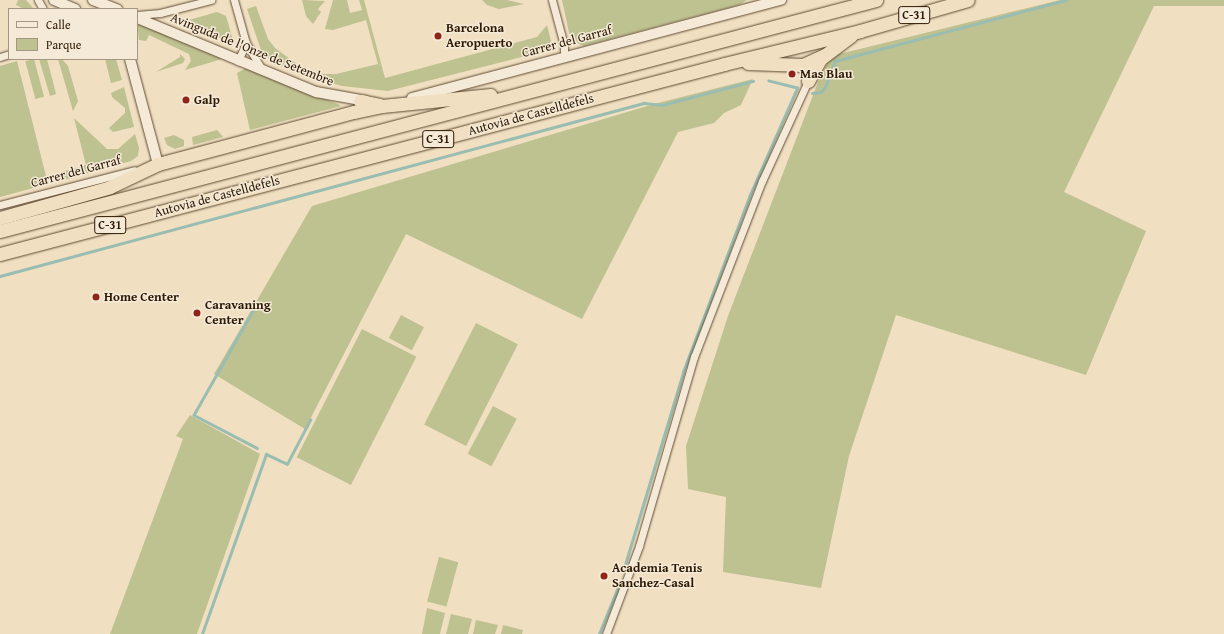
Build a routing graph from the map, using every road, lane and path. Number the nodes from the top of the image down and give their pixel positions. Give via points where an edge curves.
1 (54, 0) edge
2 (93, 0) edge
3 (212, 0) edge
4 (234, 0) edge
5 (552, 0) edge
6 (781, 0) edge
7 (876, 0) edge
8 (968, 0) edge
9 (73, 8) edge
10 (114, 8) edge
11 (138, 16) edge
12 (138, 16) edge
13 (860, 31) junction
14 (246, 43) junction
15 (824, 55) junction
16 (564, 56) junction
17 (130, 60) edge
18 (238, 61) junction
19 (784, 63) junction
20 (724, 64) junction
21 (264, 71) junction
22 (808, 81) junction
23 (547, 88) junction
24 (360, 101) junction
25 (382, 106) junction
26 (158, 164) junction
27 (0, 205) edge
28 (0, 218) edge
29 (0, 231) edge
30 (0, 254) edge
31 (606, 634) edge

1 - 9 main road
2 - 10 main road
3 - 11 street
4 - 14 street
5 - 16 street via 564,45
6 - 16 main road, Carrer del Garraf
7 - 23 highway, Autovia de Castelldefels / C-31
8 - 13 highway, Autovia de Castelldefels / C-31
12 - 18 main road, Avinguda de l'Onze de Setembre
13 - 15 highway
13 - 20 highway, Autovia de Castelldefels / C-31
14 - 18 street
14 - 21 street
15 - 19 highway via 804,65
15 - 22 highway
16 - 24 main road, Carrer del Garraf via 420,96
17 - 26 main road
18 - 21 main road, Avinguda de l'Onze de Setembre
19 - 20 highway
19 - 22 highway via 805,71
20 - 30 highway, Autovia de Castelldefels / C-31
21 - 24 main road, Avinguda de l'Onze de Setembre via 316,92
22 - 31 street via 762,181 694,357 639,546
23 - 25 highway
23 - 29 highway, Autovia de Castelldefels / C-31
24 - 25 highway
25 - 26 highway
26 - 27 street, Carrer del Garraf
26 - 28 highway via 110,187

